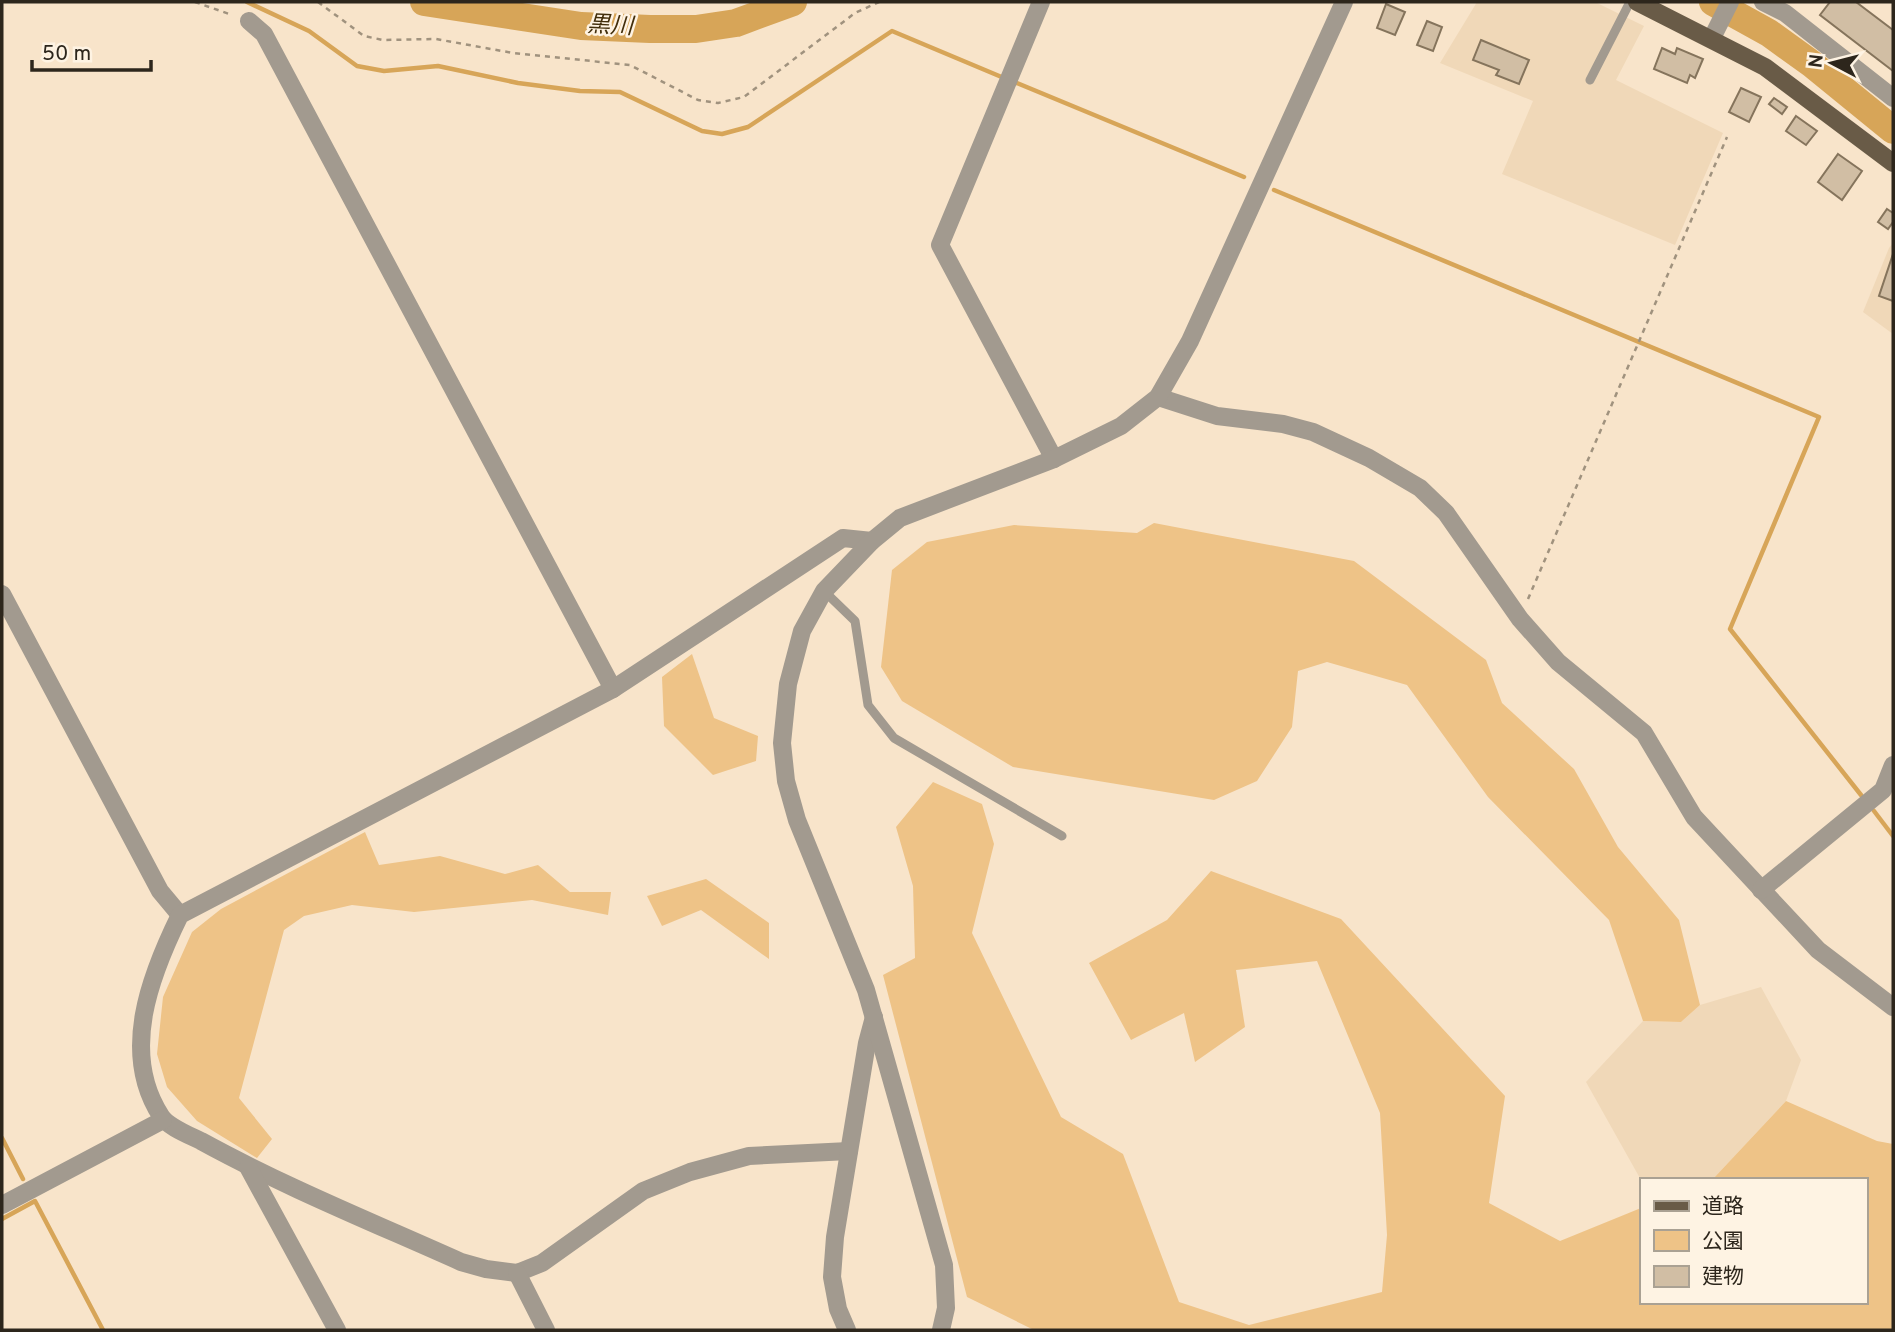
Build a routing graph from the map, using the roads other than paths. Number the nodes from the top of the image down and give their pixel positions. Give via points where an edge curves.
1 (1041, 2) edge
2 (1344, 2) edge
3 (1630, 2) edge
4 (1637, 2) edge
5 (1730, 2) edge
6 (1763, 2) edge
7 (249, 21) road end
8 (1716, 32) junction
9 (1590, 80) dead end
10 (1893, 98) edge
11 (1893, 163) edge
12 (1158, 397) junction
13 (1054, 459) junction
14 (872, 541) junction
15 (824, 591) junction
16 (2, 594) edge
17 (612, 689) junction
18 (1893, 765) edge
19 (1062, 836) dead end
20 (1761, 890) junction
21 (180, 915) junction
22 (1893, 1007) edge
23 (874, 1017) junction
24 (163, 1120) junction
25 (849, 1151) junction
26 (248, 1167) junction
27 (2, 1205) edge
28 (517, 1273) junction
29 (337, 1330) edge
30 (546, 1330) edge
31 (847, 1330) edge
32 (941, 1330) edge

1 - 13 street via 940,245
2 - 12 street via 1190,341
3 - 9 lane
4 - 8 main road
5 - 8 street
6 - 10 street via 1785,13
7 - 17 street via 264,34
8 - 11 main road
12 - 13 street via 1121,426
12 - 20 street via 1217,416 1313,432 1420,488 1447,513 1520,619 1558,662 1644,733 1694,817
13 - 14 street via 900,518
14 - 15 street
14 - 17 street via 843,538
15 - 19 lane via 855,621 868,705 894,738
15 - 23 street via 802,631 788,684 782,743 786,780 797,820
16 - 21 street via 160,891
17 - 21 street
18 - 20 street via 1883,790
20 - 22 street via 1818,950
21 - 24 street via 159,959 140,1041 143,1074
23 - 25 street
23 - 32 street via 944,1265 946,1308
24 - 26 street
24 - 27 street
25 - 28 street via 749,1156 690,1172 643,1191 542,1263
25 - 31 street via 832,1277
26 - 28 street via 461,1262
26 - 29 street
28 - 30 street

